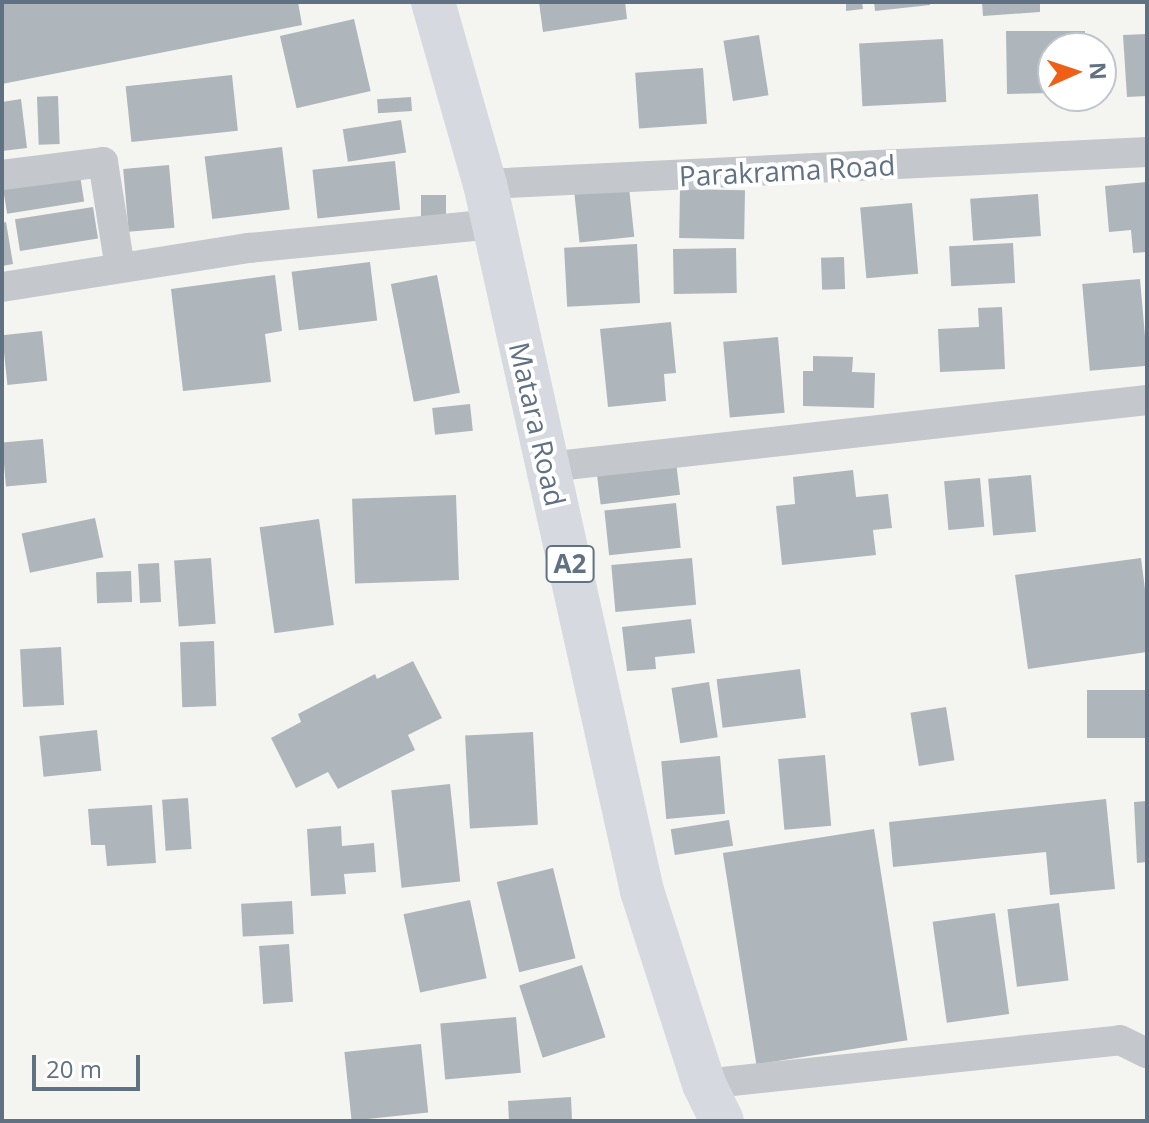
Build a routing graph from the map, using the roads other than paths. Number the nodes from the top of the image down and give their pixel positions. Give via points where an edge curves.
1 (433, 2) edge
2 (1147, 152) edge
3 (2, 175) edge
4 (490, 204) junction
5 (120, 268) junction
6 (2, 287) edge
7 (1147, 400) edge
8 (548, 467) junction
9 (1147, 1053) edge
10 (713, 1102) edge

1 - 4 highway, Matara Road / A2
2 - 4 street, Parakrama Road
3 - 5 street via 103,162
4 - 5 street, Parakrama Road
4 - 8 highway, Matara Road / A2
5 - 6 street, Parakrama Road
7 - 8 street
8 - 10 highway, Matara Road / A2 via 642,891
9 - 10 street via 1120,1040

